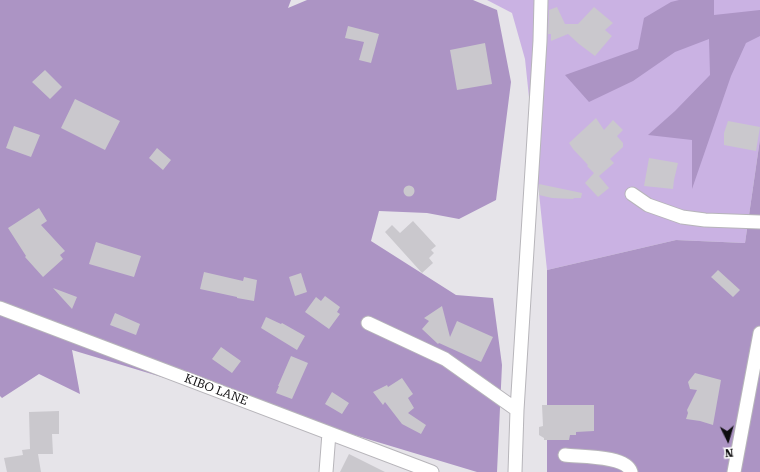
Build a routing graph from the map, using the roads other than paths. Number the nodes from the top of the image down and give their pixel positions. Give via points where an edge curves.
1 (541, 0) edge
2 (632, 194) dead end
3 (760, 222) edge
4 (0, 308) edge
5 (368, 323) dead end
6 (760, 333) edge
7 (517, 410) junction
8 (329, 432) junction
9 (565, 455) dead end
10 (326, 472) edge
11 (432, 472) edge
12 (515, 472) edge
13 (631, 472) edge
14 (734, 472) edge

1 - 7 street
2 - 3 street via 648,206 682,217
4 - 8 street, KIBO LANE
5 - 7 street via 445,359
6 - 14 street
7 - 12 street
8 - 10 street
8 - 11 street, KIBO LANE
9 - 13 street via 622,462

